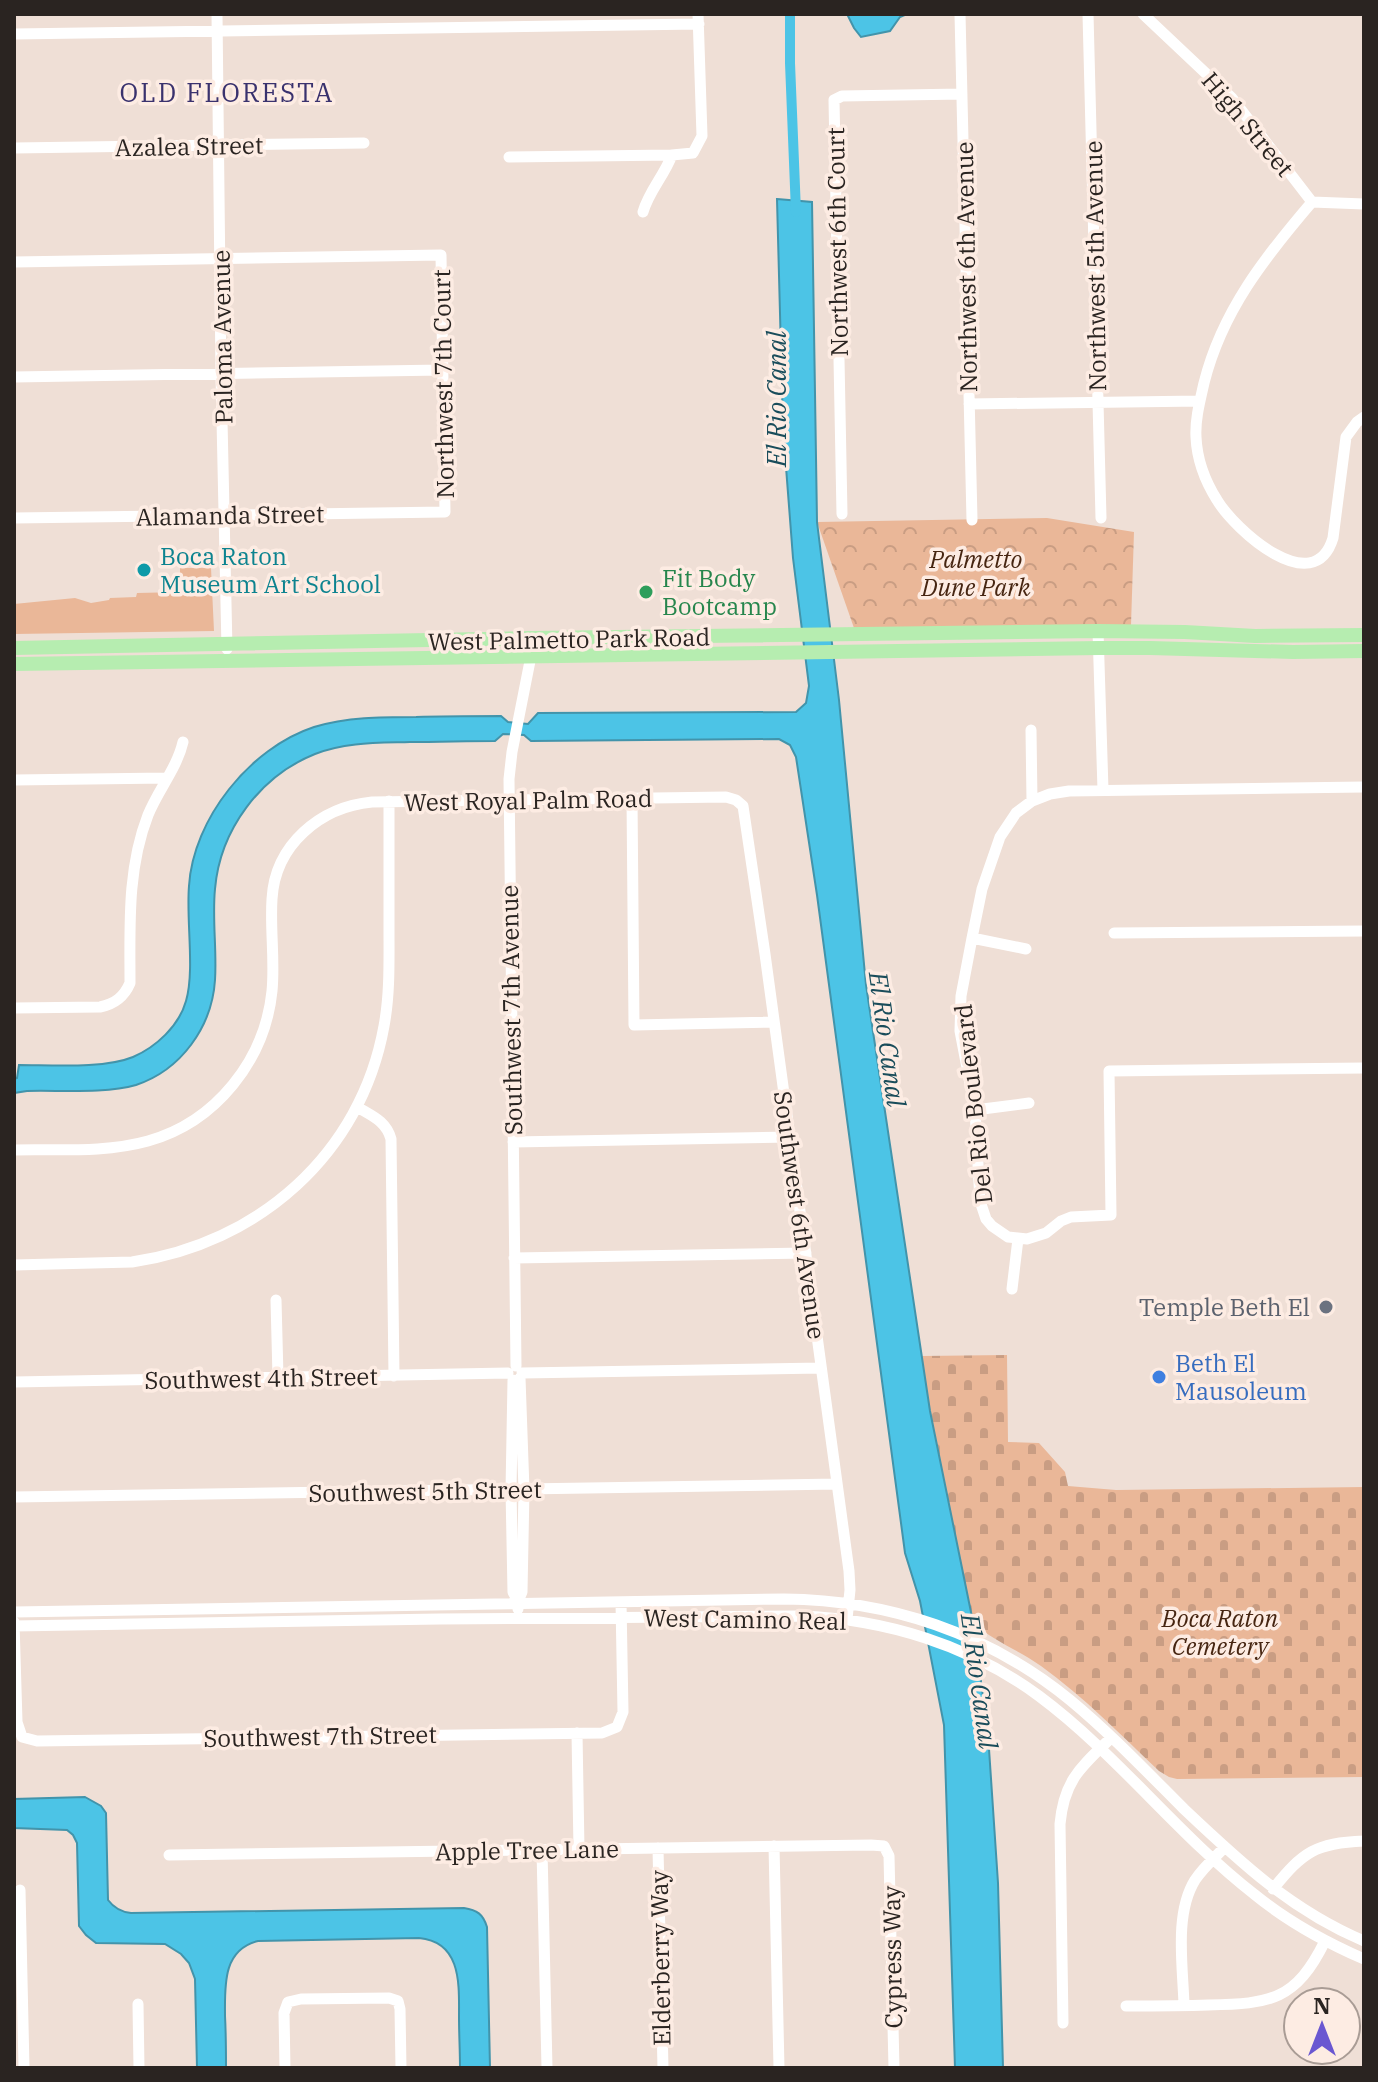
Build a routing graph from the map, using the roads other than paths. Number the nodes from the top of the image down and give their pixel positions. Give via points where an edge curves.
1 (217, 14) edge
2 (960, 14) edge
3 (1088, 14) edge
4 (1143, 14) edge
5 (698, 19) edge
6 (217, 31) junction
7 (14, 34) edge
8 (962, 94) junction
9 (364, 143) dead end
10 (219, 145) junction
11 (14, 148) edge
12 (672, 155) junction
13 (509, 157) dead end
14 (1312, 202) junction
15 (1364, 204) edge
16 (643, 212) dead end
17 (221, 259) junction
18 (14, 262) edge
19 (442, 370) junction
20 (221, 374) junction
21 (14, 377) edge
22 (1200, 401) junction
23 (1098, 402) junction
24 (969, 404) junction
25 (1364, 417) edge
26 (445, 512) joint
27 (842, 514) dead end
28 (225, 515) junction
29 (14, 518) edge
30 (1101, 518) dead end
31 (972, 520) dead end
32 (1098, 631) junction
33 (1364, 635) edge
34 (673, 636) junction
35 (595, 637) junction
36 (227, 644) junction
37 (14, 648) edge
38 (1099, 648) junction
39 (1364, 651) edge
40 (612, 655) junction
41 (531, 656) junction
42 (227, 660) junction
43 (14, 664) edge
44 (1031, 730) dead end
45 (183, 742) dead end
46 (166, 778) junction
47 (14, 780) edge
48 (1364, 787) edge
49 (1103, 790) junction
50 (632, 798) junction
51 (509, 800) junction
52 (389, 801) junction
53 (1032, 801) junction
54 (743, 810) joint
55 (1364, 931) edge
56 (1114, 933) dead end
57 (972, 938) junction
58 (1026, 949) dead end
59 (14, 1008) edge
60 (774, 1022) junction
61 (1364, 1068) edge
62 (1029, 1103) dead end
63 (357, 1107) junction
64 (975, 1110) junction
65 (790, 1137) junction
66 (513, 1142) junction
67 (14, 1150) edge
68 (1018, 1239) junction
69 (806, 1253) junction
70 (514, 1258) junction
71 (14, 1265) edge
72 (1012, 1289) dead end
73 (276, 1300) dead end
74 (821, 1368) junction
75 (516, 1374) junction
76 (394, 1376) junction
77 (278, 1377) junction
78 (14, 1382) edge
79 (837, 1484) junction
80 (517, 1490) junction
81 (14, 1497) edge
82 (621, 1602) junction
83 (518, 1603) junction
84 (849, 1603) junction
85 (14, 1605) edge
86 (254, 1608) junction
87 (14, 1612) edge
88 (518, 1618) junction
89 (622, 1618) junction
90 (847, 1619) junction
91 (922, 1619) junction
92 (254, 1622) junction
93 (14, 1626) edge
94 (903, 1631) junction
95 (577, 1733) junction
96 (1111, 1738) junction
97 (1100, 1749) junction
98 (1364, 1841) edge
99 (774, 1846) junction
100 (884, 1846) joint
101 (1225, 1847) junction
102 (658, 1848) junction
103 (579, 1849) junction
104 (542, 1850) junction
105 (169, 1855) dead end
106 (1213, 1859) junction
107 (1273, 1889) junction
108 (20, 1890) dead end
109 (1325, 1941) junction
110 (1364, 1941) edge
111 (1364, 1959) edge
112 (138, 2004) dead end
113 (1184, 2005) junction
114 (1126, 2006) dead end
115 (1063, 2023) dead end
116 (24, 2068) edge
117 (139, 2068) edge
118 (285, 2068) edge
119 (401, 2068) edge
120 (547, 2068) edge
121 (663, 2068) edge
122 (779, 2068) edge
123 (894, 2068) edge

1 - 6 street, Paloma Avenue
2 - 8 street, Northwest 6th Avenue
3 - 23 street, Northwest 5th Avenue
4 - 14 street, High Street via 1232,98
5 - 6 street
5 - 12 street via 702,136 693,153
6 - 7 street
6 - 10 street, Paloma Avenue
8 - 24 street, Northwest 6th Avenue
8 - 27 street, Northwest 6th Court via 834,100
9 - 10 street, Azalea Street
10 - 11 street, Azalea Street
10 - 17 street, Paloma Avenue
12 - 13 street
12 - 16 street
14 - 15 street
14 - 22 street via 1234,306 1213,352
17 - 18 street
17 - 19 street, Northwest 7th Court via 441,255
17 - 20 street, Paloma Avenue
19 - 20 street
19 - 26 street, Northwest 7th Court
20 - 21 street
20 - 28 street, Paloma Avenue
22 - 23 street
22 - 25 street via 1197,447 1217,501 1248,536 1279,556 1306,563 1330,548 1346,437
23 - 24 street
23 - 30 street, Northwest 5th Avenue
24 - 31 street, Northwest 6th Avenue
26 - 28 street, Alamanda Street
28 - 29 street, Alamanda Street
28 - 36 street, Paloma Avenue
32 - 33 main road, West Palmetto Park Road
32 - 34 main road, West Palmetto Park Road
32 - 38 street
34 - 35 main road, West Palmetto Park Road
34 - 40 main road via 663,646 623,647
35 - 36 main road, West Palmetto Park Road
35 - 41 main road via 581,644 537,646
36 - 37 main road, West Palmetto Park Road
36 - 42 street, Paloma Avenue
38 - 39 main road, West Palmetto Park Road
38 - 40 main road, West Palmetto Park Road
38 - 49 street
40 - 41 main road, West Palmetto Park Road
41 - 42 main road, West Palmetto Park Road
41 - 51 street, Southwest 7th Avenue via 512,752
42 - 43 main road, West Palmetto Park Road
44 - 53 street
45 - 46 street
46 - 47 street
46 - 59 street via 135,857 126,992 100,1007
48 - 49 street
49 - 53 street via 1059,792
50 - 51 street, West Royal Palm Road
50 - 54 street, West Royal Palm Road via 726,797
50 - 60 street via 634,1025
51 - 52 street, West Royal Palm Road
51 - 66 street, Southwest 7th Avenue
52 - 63 street via 386,1009 377,1056
52 - 67 street, West Royal Palm Road via 362,802 327,814 286,853 272,898 272,991 264,1029 248,1064 224,1095 194,1120 150,1141 112,1148
53 - 57 street, Del Rio Boulevard via 1000,837
54 - 60 street, Southwest 6th Avenue
55 - 56 street
57 - 58 street
57 - 64 street, Del Rio Boulevard via 959,1013
60 - 65 street, Southwest 6th Avenue
61 - 68 street via 1109,1071 1111,1215 1071,1217 1037,1237
62 - 64 street
63 - 71 street via 299,1184 222,1237 132,1262
63 - 76 street via 381,1122 391,1139
64 - 68 street, Del Rio Boulevard via 982,1210 1000,1233
65 - 66 street
65 - 69 street, Southwest 6th Avenue
66 - 70 street, Southwest 7th Avenue
68 - 72 street
69 - 70 street
69 - 74 street, Southwest 6th Avenue
70 - 75 street, Southwest 7th Avenue
73 - 77 street
74 - 75 street, Southwest 4th Street
74 - 79 street, Southwest 6th Avenue
75 - 76 street, Southwest 4th Street
75 - 80 street, Southwest 7th Avenue
76 - 77 street, Southwest 4th Street
77 - 78 street, Southwest 4th Street
79 - 80 street, Southwest 5th Street
79 - 84 street, Southwest 6th Avenue
80 - 81 street, Southwest 5th Street
80 - 83 street, Southwest 7th Avenue via 522,1592
82 - 83 street, West Camino Real
82 - 84 street, West Camino Real
82 - 89 street
83 - 86 street, West Camino Real
83 - 88 street, Southwest 7th Avenue
84 - 90 street, Southwest 6th Avenue
84 - 91 street, West Camino Real
85 - 87 street
86 - 87 street, West Camino Real
86 - 92 street
87 - 93 street
88 - 89 street, West Camino Real
88 - 92 street, West Camino Real
89 - 90 street, West Camino Real
89 - 95 street, Southwest 7th Street via 623,1712 617,1727
90 - 94 street, West Camino Real
91 - 94 street
91 - 96 street, West Camino Real via 982,1644 1040,1677
92 - 93 street, West Camino Real
93 - 95 street, Southwest 7th Street via 17,1722 22,1737 37,1741
94 - 97 street, West Camino Real via 984,1663 1039,1696
95 - 103 street
96 - 97 street
96 - 101 street, West Camino Real
97 - 106 street, West Camino Real
97 - 115 street via 1073,1778 1062,1804
98 - 107 street via 1310,1852
99 - 100 street, Apple Tree Lane
99 - 102 street, Apple Tree Lane
99 - 122 street
100 - 123 street, Cypress Way via 889,1856
101 - 106 street
101 - 107 street, West Camino Real
102 - 103 street, Apple Tree Lane
102 - 121 street, Elderberry Way
103 - 104 street, Apple Tree Lane
104 - 105 street, Apple Tree Lane
104 - 120 street
106 - 109 street, West Camino Real via 1265,1903
106 - 113 street via 1196,1879 1184,1908
107 - 110 street, West Camino Real
108 - 116 street
109 - 111 street, West Camino Real
109 - 113 street via 1305,1975 1281,1995 1252,2004
112 - 117 street
113 - 114 street
118 - 119 street via 288,2002 389,1998 398,2001 400,2009

